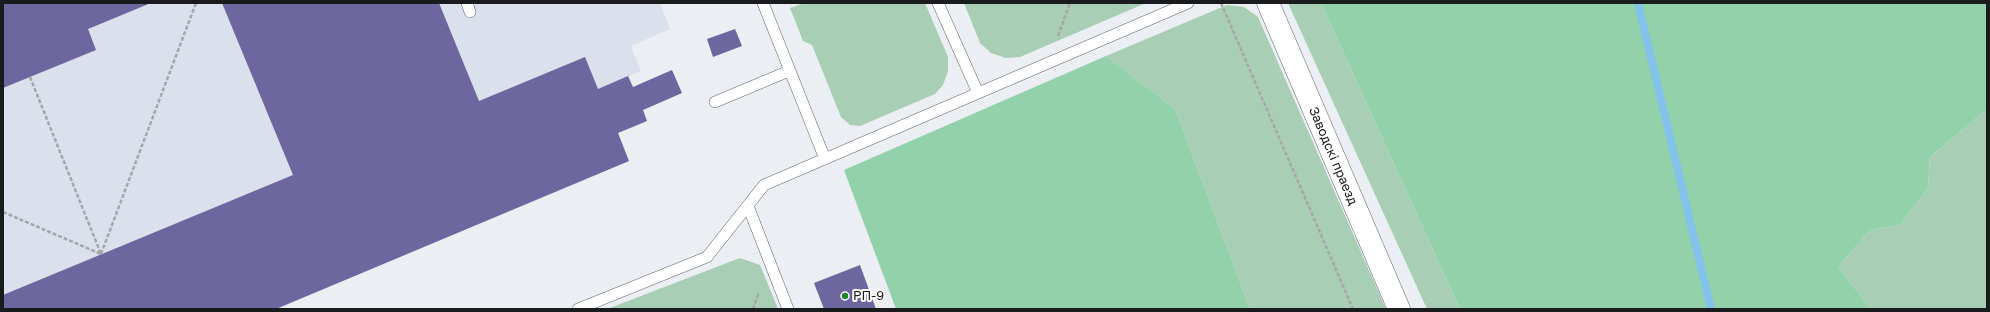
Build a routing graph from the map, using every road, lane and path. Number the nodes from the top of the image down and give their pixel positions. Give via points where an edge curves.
1 (196, 3) edge
2 (763, 3) edge
3 (938, 3) edge
4 (1188, 3) edge
5 (1221, 3) edge
6 (1268, 3) edge
7 (789, 71) junction
8 (30, 77) dead end
9 (978, 93) junction
10 (715, 102) dead end
11 (825, 159) junction
12 (748, 206) junction
13 (3, 212) edge
14 (101, 254) junction
15 (578, 309) edge
16 (788, 309) edge
17 (1353, 309) edge
18 (1399, 309) edge

1 - 14 path
2 - 7 lane
3 - 9 lane
4 - 9 lane
5 - 17 path
6 - 18 street, Заводскі праезд
7 - 10 lane
7 - 11 lane
8 - 14 path
9 - 11 lane
11 - 12 lane via 764,185
12 - 15 lane via 707,257
12 - 16 lane
13 - 14 path

